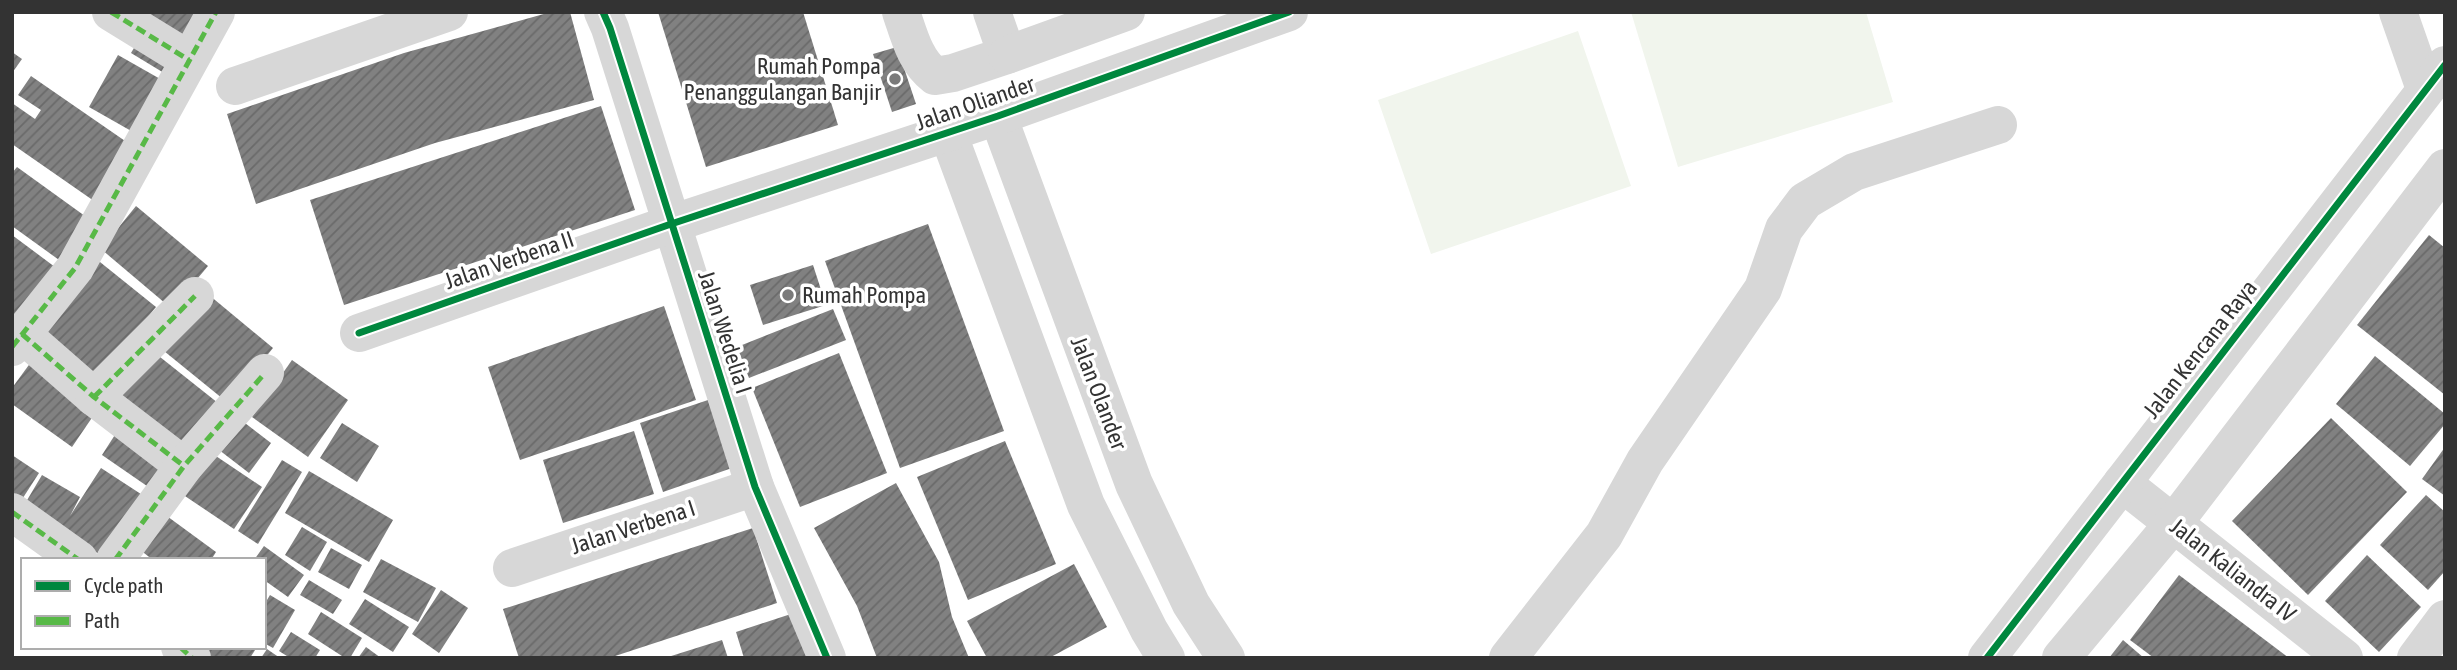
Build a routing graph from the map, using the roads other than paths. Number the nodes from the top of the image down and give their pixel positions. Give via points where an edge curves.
1 (111, 12) edge
2 (216, 12) edge
3 (449, 12) edge
4 (603, 12) edge
5 (901, 12) edge
6 (992, 12) edge
7 (1126, 12) edge
8 (1289, 12) edge
9 (2398, 12) edge
10 (1007, 55) junction
11 (180, 77) junction
12 (2435, 77) edge
13 (235, 86) dead end
14 (999, 116) junction
15 (1998, 125) dead end
16 (948, 132) junction
17 (2445, 168) edge
18 (671, 224) junction
19 (195, 296) dead end
20 (359, 333) dead end
21 (17, 341) edge
22 (265, 373) dead end
23 (94, 397) junction
24 (184, 466) junction
25 (2122, 483) junction
26 (755, 487) junction
27 (12, 512) edge
28 (2173, 524) junction
29 (76, 558) edge
30 (116, 558) edge
31 (512, 568) dead end
32 (2445, 619) edge
33 (827, 658) edge
34 (1166, 658) edge
35 (1226, 658) edge
36 (1508, 658) edge
37 (1987, 658) edge
38 (2061, 658) edge
39 (2344, 658) edge
40 (2416, 658) edge

1 - 11 street
2 - 11 street
3 - 13 street
4 - 18 street, Jalan Wedelia I
5 - 10 street via 915,51 935,76
6 - 10 street
7 - 10 street
8 - 14 street, Jalan Oliander
9 - 12 street
11 - 21 street via 75,268
12 - 25 street, Jalan Kencana Raya
14 - 16 street, Jalan Oliander
14 - 35 street, Jalan Olander via 1133,484 1191,604
15 - 36 street via 1854,172 1805,201 1784,229 1763,289 1645,461 1604,536
16 - 18 street, Jalan Oliander
16 - 34 street via 1086,505
17 - 28 street
18 - 20 street, Jalan Verbena II
18 - 26 street, Jalan Wedelia I
19 - 23 street
21 - 23 street
22 - 24 street
23 - 24 street
24 - 30 street
25 - 28 street, Jalan Kaliandra IV
25 - 37 street, Jalan Kencana Raya
26 - 31 street, Jalan Verbena I
26 - 33 street, Jalan Wedelia I
27 - 29 street
28 - 38 street
28 - 39 street, Jalan Kaliandra IV
32 - 40 street

